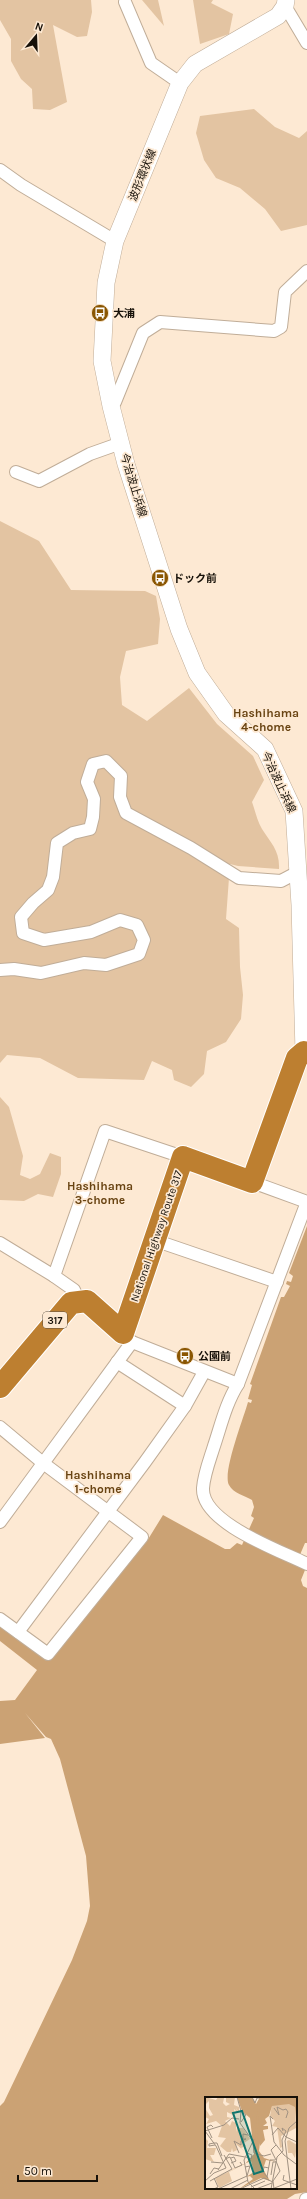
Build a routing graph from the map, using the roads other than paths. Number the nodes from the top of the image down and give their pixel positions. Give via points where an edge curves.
1 (125, 2) dead end
2 (285, 3) edge
3 (307, 43) edge
4 (180, 83) junction
5 (0, 170) edge
6 (115, 241) junction
7 (307, 271) edge
8 (111, 406) junction
9 (120, 443) junction
10 (16, 472) dead end
11 (298, 872) junction
12 (0, 970) edge
13 (306, 1052) edge
14 (183, 1157) junction
15 (252, 1182) junction
16 (307, 1202) edge
17 (154, 1240) junction
18 (0, 1243) edge
19 (54, 1276) junction
20 (277, 1282) junction
21 (79, 1302) junction
22 (127, 1338) junction
23 (117, 1362) junction
24 (204, 1372) junction
25 (238, 1384) junction
26 (0, 1387) edge
27 (185, 1406) junction
28 (0, 1427) edge
29 (43, 1463) junction
30 (109, 1512) junction
31 (0, 1522) edge
32 (306, 1564) edge
33 (0, 1619) edge
34 (18, 1632) junction

1 - 4 street via 151,63
2 - 3 street
2 - 4 main road, 波形環状線 via 278,16 195,64
4 - 6 main road, 波形環状線
5 - 6 street
6 - 8 main road, 波形環状線 via 106,283 102,361
7 - 8 street via 285,292 281,327 274,331 160,322 143,332 115,402
8 - 9 main road, 今治波止浜線
9 - 10 street via 90,454 39,481
9 - 11 main road, 今治波止浜線 via 179,628 197,673 226,714 265,749 294,811
11 - 12 street via 281,881 239,878 191,848 126,813 120,797 121,776 106,761 92,764 87,782 94,799 90,828 72,833 57,843 53,878 48,890 21,917 23,933 44,940 91,932 120,920 137,925 144,940 139,954 106,965 84,963 41,973 14,969
11 - 13 main road, 今治波止浜線
13 - 15 highway via 297,1058
14 - 15 highway, National Highway Route 317
14 - 17 highway, National Highway Route 317
14 - 19 street via 105,1131
15 - 16 street
16 - 20 street
17 - 20 street
17 - 22 highway, National Highway Route 317
18 - 19 street
19 - 21 street via 74,1290
20 - 25 street
21 - 22 highway, 317 via 87,1302
21 - 26 highway, 317 via 71,1303 64,1309
22 - 23 street
22 - 24 street
23 - 27 street
23 - 29 street
24 - 25 street
24 - 27 street
25 - 32 street via 229,1399 210,1457 203,1488 204,1499 222,1520 246,1535
27 - 30 street
28 - 29 street
29 - 30 street
29 - 31 street
30 - 34 street
30 - 34 street via 142,1537 48,1654
33 - 34 street

